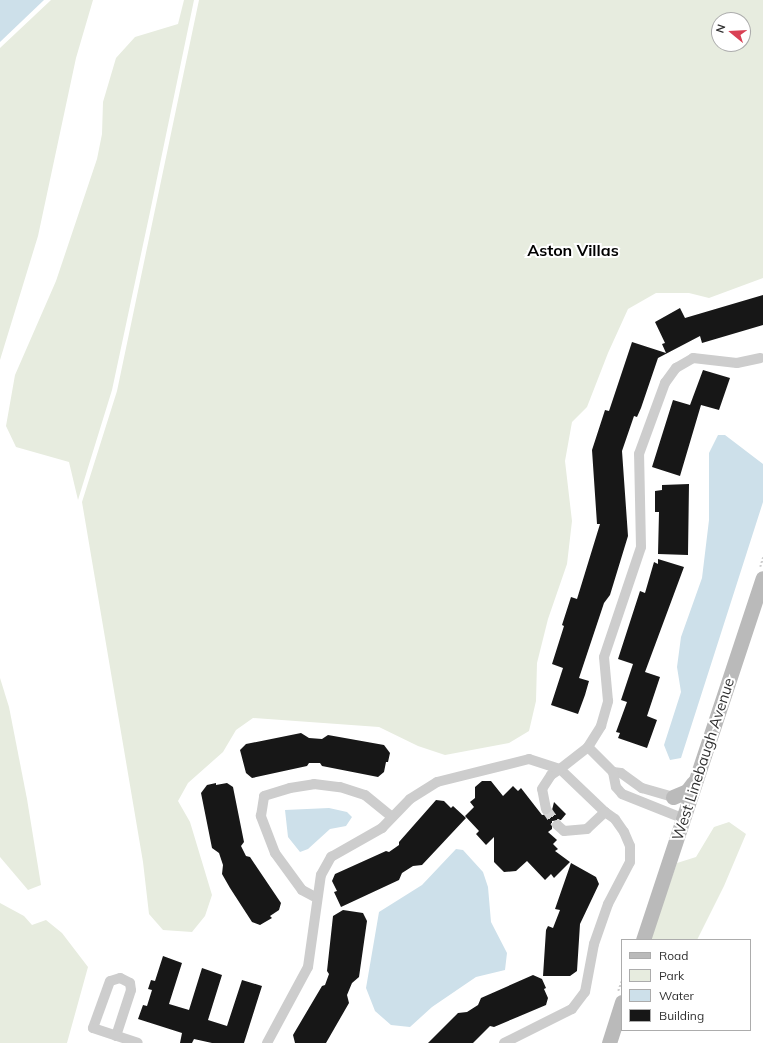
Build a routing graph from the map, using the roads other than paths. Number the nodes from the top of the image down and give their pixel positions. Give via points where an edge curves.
1 (760, 358) dead end
2 (763, 578) edge
3 (588, 747) junction
4 (560, 769) junction
5 (613, 772) junction
6 (695, 780) junction
7 (673, 797) joint
8 (546, 809) tunnel mouth
9 (605, 812) junction
10 (392, 817) junction
11 (682, 818) junction
12 (558, 825) tunnel mouth
13 (317, 898) junction
14 (643, 939) edge
15 (621, 1005) edge
16 (116, 1036) junction
17 (138, 1043) edge
18 (267, 1043) edge
19 (504, 1043) edge
20 (608, 1043) edge

1 - 3 street via 737,363 693,358 676,368 665,383 639,454 641,547 604,658 608,701 601,726
2 - 6 main road, West Linebaugh Avenue
3 - 4 street
3 - 5 street
4 - 8 street via 551,775 542,789
4 - 9 street
4 - 10 street via 529,759 438,782 410,799
5 - 7 street via 621,773 638,786
5 - 11 street via 616,788 622,794
6 - 7 main road via 687,791
6 - 11 main road, West Linebaugh Avenue
9 - 12 street via 587,829 564,831
9 - 19 street via 615,819 624,832 630,846 630,862 608,904 594,944 585,992 572,1009
10 - 13 street via 382,828 330,857 323,868
10 - 13 street via 365,795 340,787 314,784 264,796 261,816 275,853 302,890
11 - 14 main road, West Linebaugh Avenue
13 - 18 street via 308,967
15 - 20 main road
16 - 16 street via 93,1028 110,981 120,978 130,983 131,990
16 - 17 street

